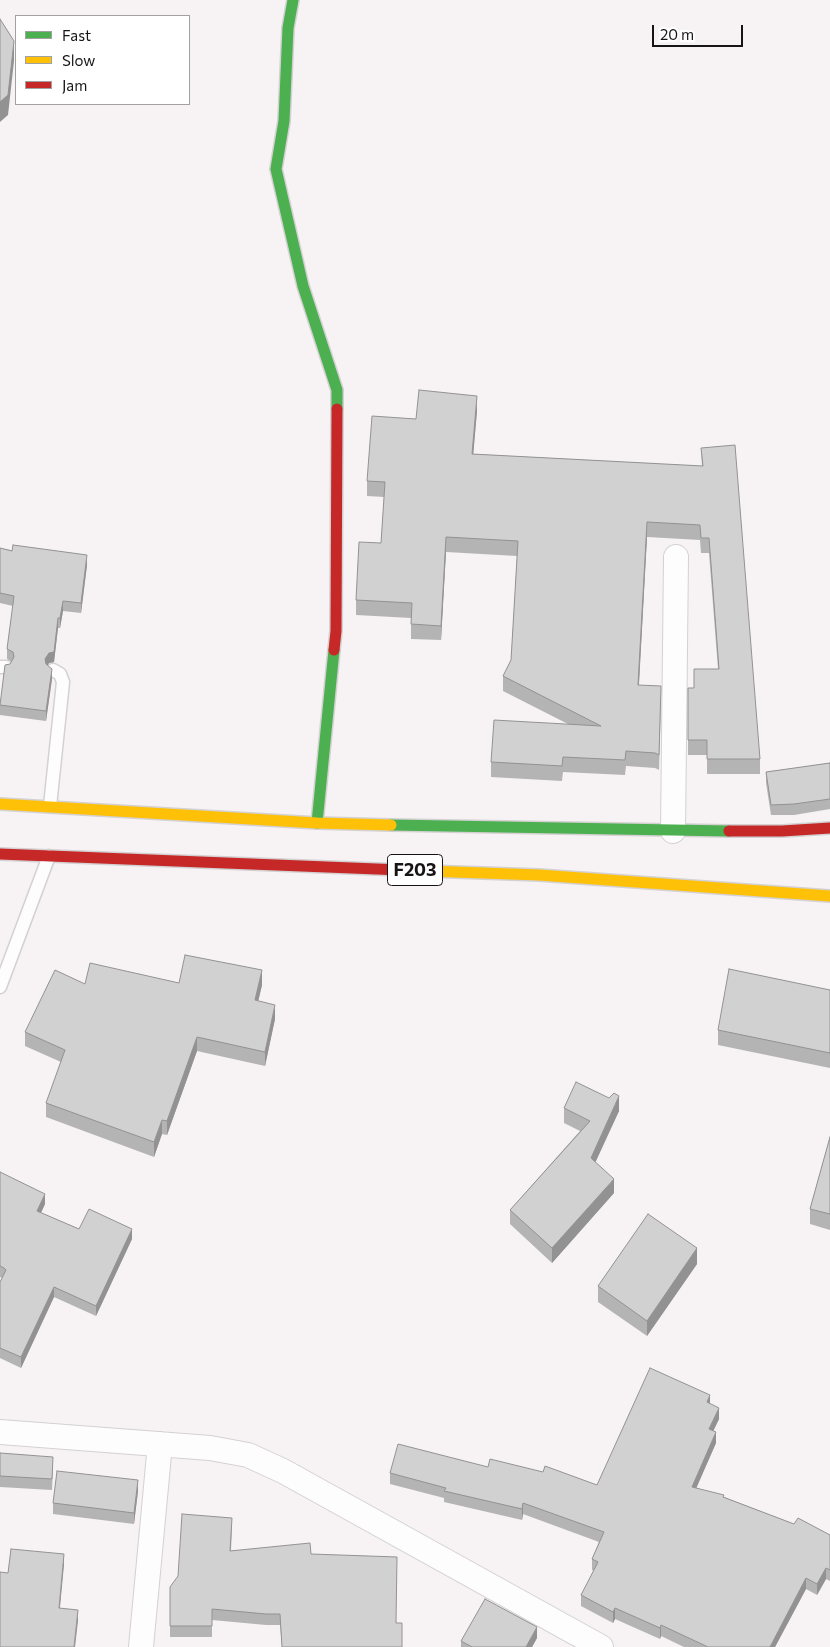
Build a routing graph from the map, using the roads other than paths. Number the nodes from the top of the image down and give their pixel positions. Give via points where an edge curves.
1 (293, 0) edge
2 (676, 557) dead end
3 (53, 670) edge
4 (0, 804) edge
5 (50, 806) junction
6 (317, 823) junction
7 (830, 828) edge
8 (673, 832) junction
9 (0, 854) edge
10 (49, 856) junction
11 (830, 896) edge
12 (0, 987) edge
13 (0, 1432) edge
14 (160, 1444) junction
15 (142, 1647) edge
16 (601, 1647) edge

1 - 6 main road via 288,28 284,121 276,169 303,286 337,390 336,631
2 - 8 street
3 - 5 lane via 64,682
4 - 5 main road
5 - 6 main road
6 - 8 main road
7 - 8 main road
9 - 10 main road, F203
10 - 11 main road, F203 via 539,875
10 - 12 lane
13 - 14 street
14 - 15 street
14 - 16 street via 248,1455 283,1470

